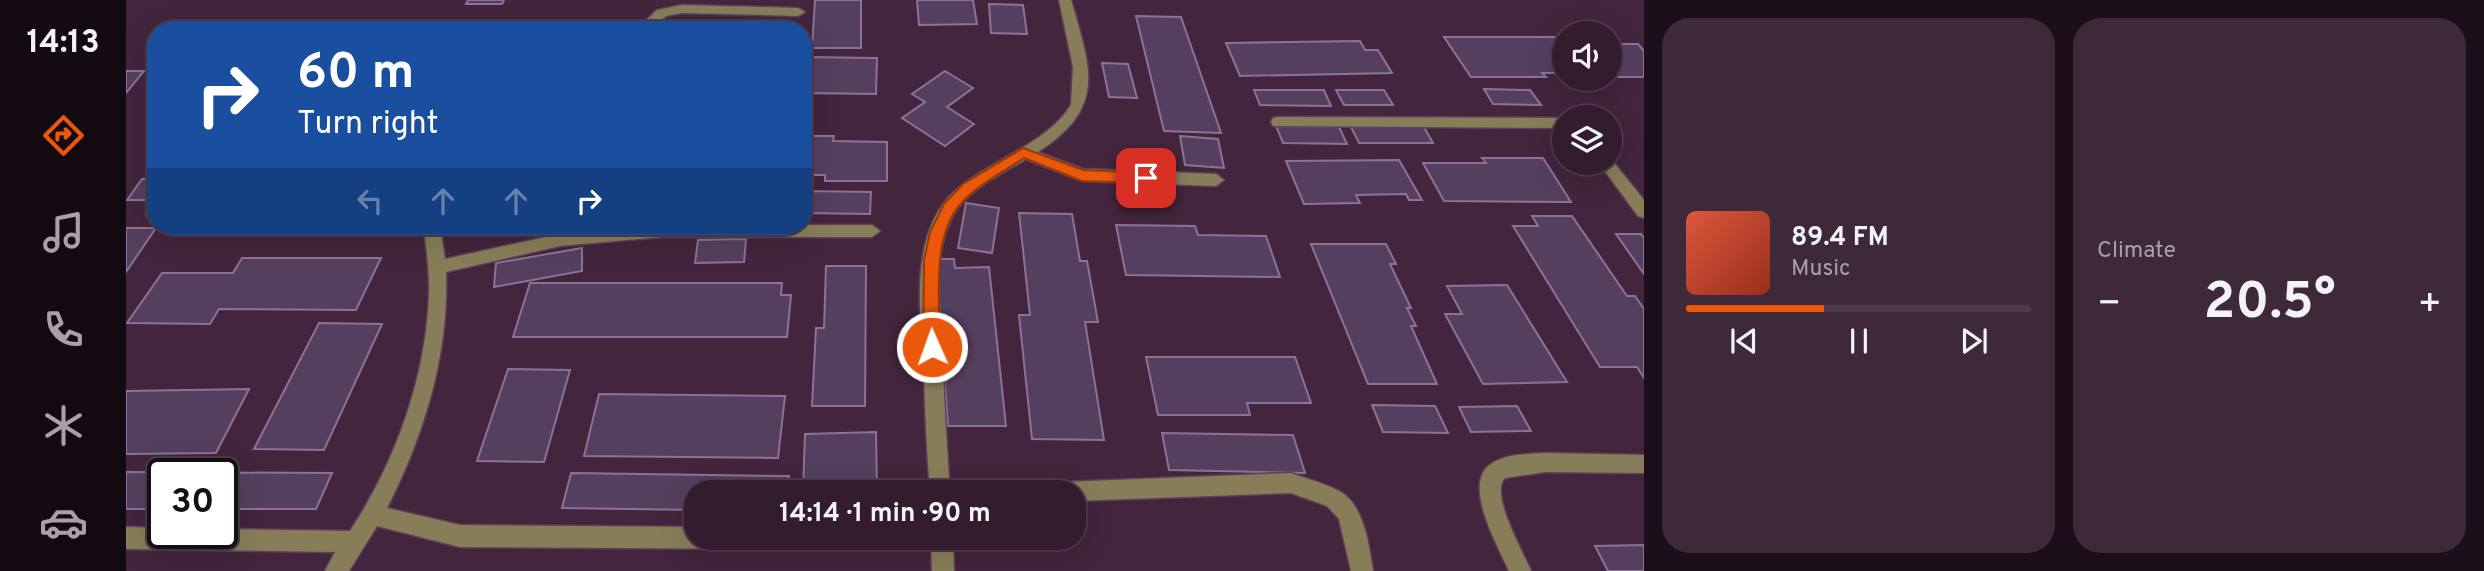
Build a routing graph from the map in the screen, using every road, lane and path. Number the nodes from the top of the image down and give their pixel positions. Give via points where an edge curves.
1 (1065, 0) edge
2 (798, 12) dead end
3 (653, 21) edge
4 (1278, 122) dead end
5 (1552, 123) edge
6 (1023, 152) junction
7 (1616, 175) edge
8 (1216, 180) dead end
9 (1644, 212) edge
10 (872, 231) dead end
11 (812, 232) edge
12 (433, 235) edge
13 (622, 235) edge
14 (438, 267) junction
15 (1644, 464) edge
16 (939, 480) edge
17 (1086, 491) edge
18 (372, 515) junction
19 (684, 537) edge
20 (126, 538) edge
21 (354, 542) junction
22 (942, 550) edge
23 (336, 571) edge
24 (943, 571) edge
25 (1362, 571) edge
26 (1520, 571) edge

1 - 6 street via 1079,64 1078,106 1066,121
2 - 3 street via 682,9 662,13
4 - 5 street
6 - 8 street via 1082,176
6 - 16 street via 968,187 951,204 938,232 932,260 930,323
7 - 9 street
10 - 11 street
12 - 14 street
13 - 14 street via 560,240
14 - 18 street via 433,358 398,458
15 - 26 street via 1531,463 1496,472 1490,500
17 - 25 street via 1291,484 1334,499 1348,513
18 - 19 street via 460,536
18 - 21 street
20 - 21 street
21 - 23 street
22 - 24 street

